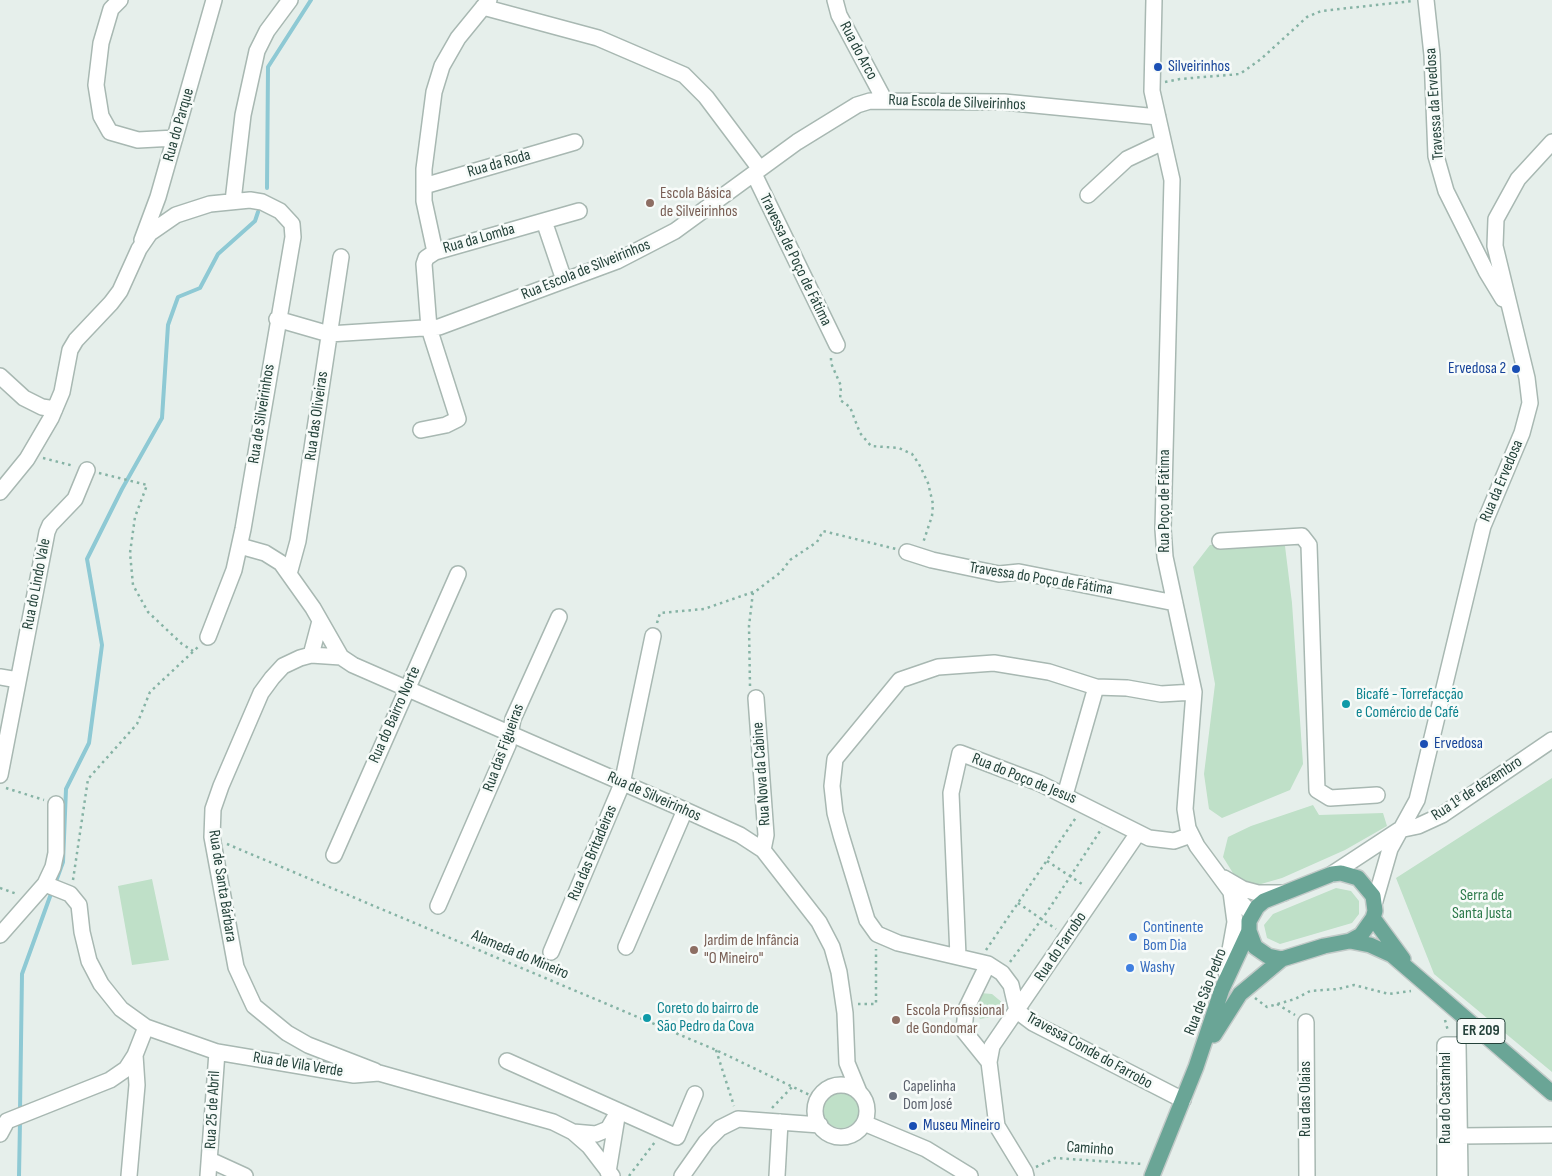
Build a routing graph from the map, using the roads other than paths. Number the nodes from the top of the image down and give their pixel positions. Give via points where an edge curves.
1 (120, 0) edge
2 (214, 0) edge
3 (290, 0) edge
4 (835, 0) edge
5 (1154, 0) edge
6 (1426, 0) edge
7 (486, 3) edge
8 (885, 101) junction
9 (1158, 118) junction
10 (175, 138) junction
11 (575, 142) dead end
12 (1163, 142) junction
13 (1552, 142) edge
14 (757, 172) junction
15 (424, 186) junction
16 (1088, 195) dead end
17 (233, 201) junction
18 (579, 211) dead end
19 (544, 221) junction
20 (139, 249) junction
21 (435, 252) junction
22 (341, 257) dead end
23 (564, 280) junction
24 (1510, 311) junction
25 (278, 319) junction
26 (429, 328) junction
27 (329, 334) junction
28 (837, 345) road end
29 (0, 376) edge
30 (55, 409) junction
31 (420, 430) dead end
32 (86, 470) dead end
33 (0, 492) edge
34 (1220, 541) dead end
35 (240, 546) junction
36 (907, 552) road end
37 (289, 574) junction
38 (458, 574) dead end
39 (1175, 603) junction
40 (558, 617) dead end
41 (320, 621) junction
42 (653, 636) road end
43 (208, 638) road end
44 (311, 655) junction
45 (341, 658) junction
46 (0, 677) edge
47 (18, 680) junction
48 (1096, 687) junction
49 (406, 689) junction
50 (1194, 692) junction
51 (756, 698) road end
52 (510, 734) junction
53 (1552, 740) edge
54 (0, 775) edge
55 (622, 784) junction
56 (1065, 795) junction
57 (1378, 795) dead end
58 (56, 804) road end
59 (685, 810) junction
60 (1399, 830) junction
61 (1138, 833) junction
62 (1192, 835) junction
63 (763, 850) junction
64 (334, 856) dead end
65 (1218, 874) junction
66 (1332, 874) junction
67 (56, 888) junction
68 (1231, 892) junction
69 (1284, 893) junction
70 (1374, 901) junction
71 (438, 906) dead end
72 (1252, 914) junction
73 (1374, 918) junction
74 (1249, 931) junction
75 (0, 935) edge
76 (1350, 941) junction
77 (626, 948) dead end
78 (551, 952) dead end
79 (958, 956) junction
80 (1282, 959) junction
81 (988, 964) junction
82 (1410, 969) junction
83 (1222, 989) junction
84 (1017, 1011) junction
85 (1306, 1022) road end
86 (146, 1027) junction
87 (845, 1047) junction
88 (216, 1052) junction
89 (136, 1055) junction
90 (507, 1061) dead end
91 (989, 1062) junction
92 (1196, 1067) junction
93 (379, 1072) junction
94 (829, 1087) junction
95 (859, 1092) junction
96 (1552, 1093) edge
97 (695, 1094) dead end
98 (1183, 1100) junction
99 (618, 1111) junction
100 (780, 1122) junction
101 (864, 1123) junction
102 (820, 1125) junction
103 (573, 1132) junction
104 (0, 1134) edge
105 (1552, 1135) edge
106 (1460, 1136) junction
107 (210, 1160) junction
108 (1154, 1171) edge
109 (610, 1174) edge
110 (1026, 1174) edge
111 (684, 1175) edge
112 (129, 1176) edge
113 (208, 1176) edge
114 (245, 1176) edge
115 (777, 1176) edge
116 (970, 1176) edge
117 (1307, 1176) edge
118 (1445, 1176) edge
119 (1460, 1176) edge

1 - 10 street via 111,9 101,43 96,85 101,116 110,132 138,140
2 - 10 street, Rua do Parque
3 - 17 street via 256,51 243,115
4 - 8 street, Rua do Arco via 839,15
5 - 9 street, Rua Poço de Fátima via 1151,86
6 - 24 street, Travessa da Ervedosa via 1436,156 1453,206
7 - 14 street, Travessa de Poço de Fátima via 598,38 684,75 706,97
7 - 15 street via 458,38 442,66 433,102
8 - 9 street, Rua Escola de Silveirinhos via 1004,102
8 - 14 street, Rua Escola de Silveirinhos via 856,105
9 - 12 street, Rua Poço de Fátima
10 - 20 street, Rua do Parque
11 - 15 street, Rua da Roda
12 - 16 street via 1128,159
12 - 39 street, Rua Poço de Fátima via 1172,180 1163,529 1165,557
13 - 24 street, Rua da Ervedosa via 1518,179 1496,219 1495,246
14 - 23 street, Rua Escola de Silveirinhos via 675,231 617,261
14 - 28 street, Travessa de Poço de Fátima
15 - 21 street
17 - 20 street via 210,204 176,215 150,234
17 - 25 street, Rua de Silveirinhos via 262,202 280,211 292,224
18 - 19 street, Rua da Lomba
19 - 21 street, Rua da Lomba
19 - 23 street
20 - 30 street via 120,291 70,350 62,392
21 - 26 street, Rua da Lomba via 426,258 424,264
22 - 27 street, Rua das Oliveiras
23 - 26 street, Rua Escola de Silveirinhos
24 - 60 street, Rua da Ervedosa via 1530,403 1522,433 1483,526 1417,800
25 - 27 street, Rua Escola de Silveirinhos
25 - 35 street, Rua de Silveirinhos
26 - 27 street, Rua Escola de Silveirinhos
26 - 31 street, Rua da Lomba via 458,419
27 - 37 street, Rua das Oliveiras via 298,541
29 - 30 street via 24,398
30 - 33 street via 27,459
32 - 47 street, Rua do Lindo Vale via 75,499 50,524 47,532
34 - 57 street via 1302,536 1309,545 1317,790 1330,798
35 - 37 street via 281,563
35 - 43 street, Rua de Silveirinhos via 224,602
36 - 39 street, Travessa do Poço de Fátima via 999,574 1019,572
37 - 41 street
38 - 49 street, Rua do Bairro Norte
39 - 50 street, Rua Poço de Fátima
40 - 52 street, Rua das Figueiras via 513,719
41 - 44 street
41 - 45 street
42 - 55 street, Rua das Britadeiras
44 - 45 street, Rua de Santa Bárbara
44 - 93 street, Rua de Santa Bárbara via 284,666 262,694 213,808 212,837 236,968 254,1006 308,1045
45 - 49 street, Rua de Silveirinhos
46 - 47 street
47 - 54 street, Rua do Lindo Vale
48 - 50 street via 1161,694
48 - 56 street
48 - 79 street, Travessa Conde do Farrobo via 1049,672 994,663 938,667 900,680 835,760 832,786 835,813 867,920 877,940
49 - 52 street, Rua de Silveirinhos
49 - 64 street, Rua do Bairro Norte
50 - 62 street, Rua Poço de Fátima via 1185,809
51 - 63 street, Rua Nova da Cabine via 766,835
52 - 55 street, Rua de Silveirinhos
52 - 71 street, Rua das Figueiras
53 - 60 street, Rua 1º de dezembro via 1442,815
55 - 59 street, Rua de Silveirinhos
55 - 78 street, Rua das Britadeiras
56 - 61 street, Rua do Poço de Jesus
56 - 79 street, Rua do Poço de Jesus via 960,754 951,793
58 - 67 street via 53,867
59 - 63 street, Rua de Silveirinhos via 740,835
59 - 77 street
60 - 66 street, Rua da Ervedosa
60 - 70 street, Rua da Ervedosa
61 - 62 street, Rua do Poço de Jesus via 1174,841
61 - 84 street, Rua do Farrobo
62 - 65 street, Rua Poço de Fátima
63 - 87 street, Rua de Silveirinhos via 819,922 832,947 845,1013
65 - 68 street, Rua Poço de Fátima
65 - 69 street, Rua Poço de Fátima via 1243,889 1258,893
66 - 69 main road
66 - 70 main road via 1349,874 1358,878 1370,890
67 - 75 street
67 - 86 street, Rua de Vila Verde via 79,905 89,961 101,984 121,1010
68 - 72 street, Rua Poço de Fátima
68 - 83 street, Rua Poço de Fátima via 1235,922
69 - 72 main road via 1264,901
70 - 73 main road
72 - 74 main road, ER 209
73 - 76 main road, ER 209 via 1361,935
73 - 82 main road, ER 209
74 - 80 main road via 1260,953
74 - 83 main road, Rua de São Pedro / ER 209
76 - 80 main road, ER 209
76 - 82 main road, ER 209 via 1370,945 1392,955
79 - 81 street, Travessa Conde do Farrobo
80 - 92 main road, Rua de São Pedro / ER 209 via 1245,989 1220,1023
81 - 84 street, Travessa Conde do Farrobo via 1002,973 1011,985
81 - 91 street via 966,1009 964,1031
82 - 96 main road, ER 209
83 - 92 main road, Rua de São Pedro / ER 209
84 - 91 street, Rua do Farrobo via 992,1046
84 - 98 street, Travessa Conde do Farrobo via 1102,1060
85 - 117 street, Rua das Olaias
86 - 88 street, Rua de Vila Verde
86 - 89 street
87 - 94 street, Rua de Silveirinhos via 839,1077
87 - 95 street, Rua de Silveirinhos via 851,1076
88 - 93 street, Rua de Vila Verde via 354,1075
88 - 107 street, Rua 25 de Abril
89 - 104 street via 126,1069 110,1080 11,1119
89 - 112 street via 137,1085
90 - 99 street
91 - 110 street, Rua do Farrobo via 997,1126
92 - 98 main road, Rua de São Pedro / ER 209
93 - 103 street, Rua de Vila Verde via 553,1122
94 - 95 street via 848,1086
94 - 102 street via 818,1099 815,1109
95 - 101 street via 866,1106
97 - 99 street via 677,1137
98 - 108 main road, Rua de São Pedro / ER 209
99 - 103 street via 608,1129 596,1134
99 - 109 street
100 - 102 street
100 - 111 street via 738,1119 715,1133
100 - 115 street
101 - 102 street via 854,1133 840,1136 830,1134
101 - 116 street via 926,1150
103 - 109 street, Rua de Vila Verde via 589,1146
105 - 106 street
106 - 118 street, Rua do Castanhal via 1458,1044 1445,1045
106 - 119 street, Rua do Castanhal
107 - 113 street
107 - 114 street, Rua 25 de Abril

